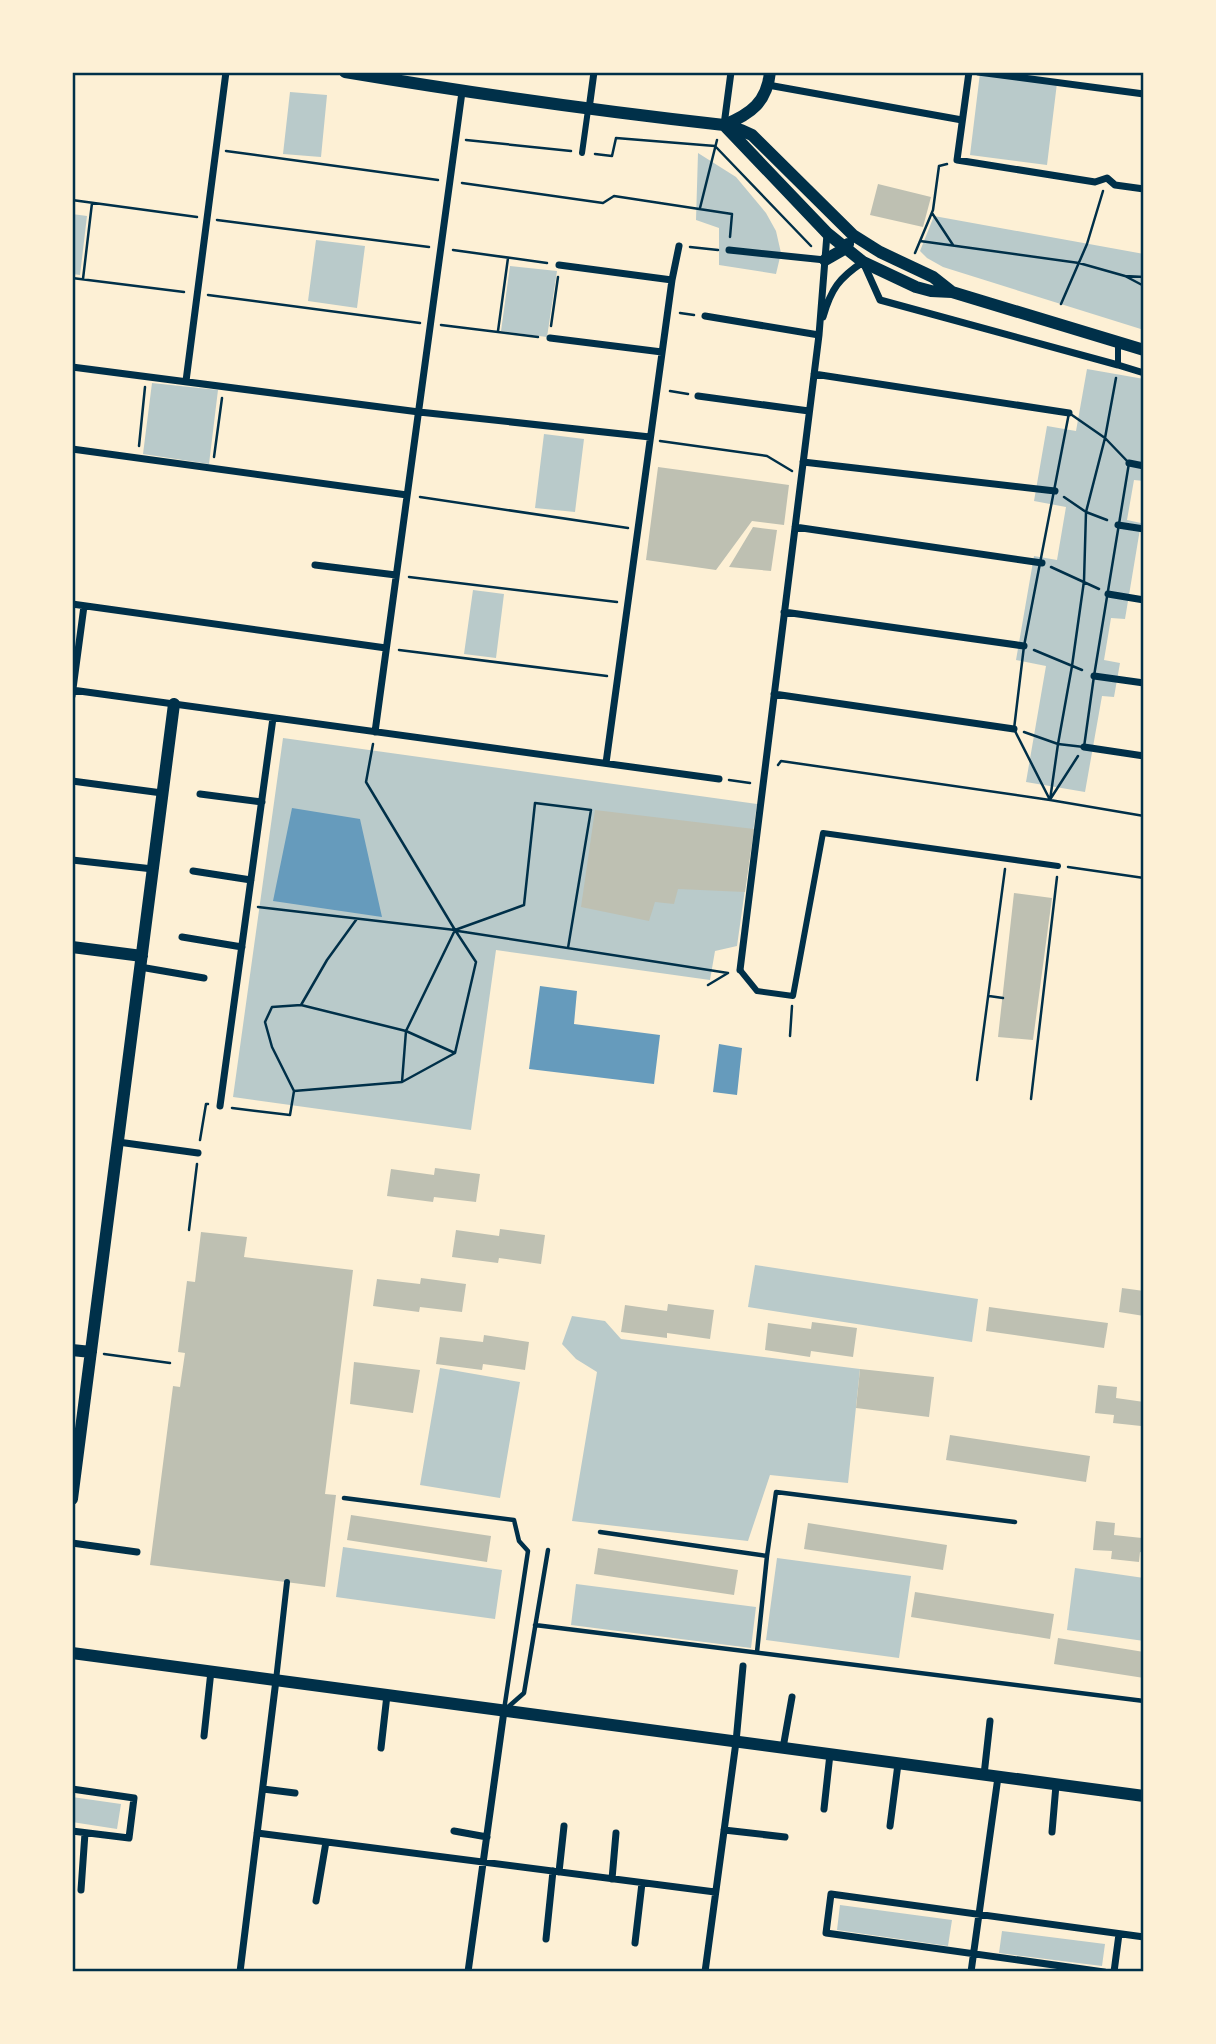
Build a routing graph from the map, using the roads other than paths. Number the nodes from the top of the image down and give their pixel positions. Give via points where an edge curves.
1 (226, 72) edge
2 (345, 72) edge
3 (594, 72) edge
4 (730, 72) edge
5 (969, 72) edge
6 (978, 72) edge
7 (769, 78) edge
8 (462, 92) junction
9 (1144, 94) edge
10 (589, 110) junction
11 (962, 120) junction
12 (724, 125) junction
13 (582, 153) road end
14 (1144, 189) edge
15 (827, 233) junction
16 (853, 235) junction
17 (679, 246) road end
18 (846, 248) junction
19 (729, 250) road end
20 (825, 260) junction
21 (863, 261) junction
22 (559, 265) road end
23 (672, 280) junction
24 (952, 292) junction
25 (705, 316) road end
26 (819, 335) junction
27 (550, 338) road end
28 (1118, 342) junction
29 (1144, 350) edge
30 (662, 352) junction
31 (1118, 365) junction
32 (72, 367) edge
33 (1144, 373) edge
34 (814, 374) junction
35 (186, 381) junction
36 (698, 396) road end
37 (809, 411) junction
38 (419, 412) junction
39 (1069, 413) road end
40 (650, 439) junction
41 (72, 449) edge
42 (803, 462) junction
43 (1129, 463) road end
44 (1144, 466) edge
45 (1055, 491) road end
46 (407, 495) junction
47 (1118, 525) road end
48 (795, 527) junction
49 (1144, 529) edge
50 (1042, 563) road end
51 (315, 565) dead end
52 (396, 575) junction
53 (1108, 594) road end
54 (1144, 600) edge
55 (72, 604) edge
56 (84, 606) junction
57 (784, 612) junction
58 (1024, 646) road end
59 (386, 648) junction
60 (1094, 676) road end
61 (1144, 683) edge
62 (72, 690) edge
63 (774, 694) junction
64 (72, 696) edge
65 (174, 704) junction
66 (273, 718) junction
67 (1014, 729) road end
68 (375, 732) junction
69 (1084, 747) road end
70 (1144, 755) edge
71 (606, 763) junction
72 (719, 779) road end
73 (72, 781) edge
74 (162, 793) junction
75 (200, 793) dead end
76 (262, 802) junction
77 (72, 860) edge
78 (1058, 866) road end
79 (153, 869) junction
80 (193, 871) dead end
81 (251, 880) junction
82 (183, 937) dead end
83 (72, 947) edge
84 (242, 947) junction
85 (141, 962) junction
86 (740, 970) joint
87 (204, 978) dead end
88 (220, 1106) road end
89 (118, 1142) junction
90 (198, 1153) dead end
91 (72, 1350) edge
92 (91, 1352) junction
93 (344, 1498) dead end
94 (72, 1499) edge
95 (1015, 1522) dead end
96 (600, 1532) dead end
97 (72, 1543) edge
98 (548, 1549) dead end
99 (136, 1552) dead end
100 (767, 1556) junction
101 (287, 1582) dead end
102 (535, 1625) junction
103 (757, 1652) junction
104 (72, 1653) edge
105 (743, 1667) dead end
106 (211, 1671) junction
107 (275, 1680) junction
108 (387, 1695) junction
109 (792, 1697) dead end
110 (1144, 1701) edge
111 (504, 1711) junction
112 (990, 1721) dead end
113 (204, 1736) dead end
114 (736, 1742) junction
115 (381, 1748) dead end
116 (783, 1748) junction
117 (830, 1754) junction
118 (898, 1763) junction
119 (984, 1775) junction
120 (998, 1777) junction
121 (1056, 1785) junction
122 (72, 1789) edge
123 (263, 1789) junction
124 (295, 1793) dead end
125 (1144, 1796) edge
126 (824, 1809) dead end
127 (564, 1826) dead end
128 (890, 1826) dead end
129 (724, 1830) junction
130 (72, 1831) edge
131 (454, 1831) dead end
132 (1052, 1832) dead end
133 (85, 1833) junction
134 (257, 1833) junction
135 (616, 1833) dead end
136 (487, 1837) junction
137 (785, 1837) dead end
138 (326, 1842) junction
139 (483, 1862) junction
140 (556, 1872) junction
141 (612, 1879) junction
142 (642, 1883) junction
143 (81, 1890) dead end
144 (715, 1892) junction
145 (316, 1901) dead end
146 (977, 1914) junction
147 (1119, 1934) junction
148 (1144, 1937) edge
149 (546, 1939) dead end
150 (635, 1943) dead end
151 (973, 1954) junction
152 (240, 1972) edge
153 (468, 1972) edge
154 (705, 1972) edge
155 (971, 1972) edge
156 (1104, 1972) edge
157 (1114, 1972) edge

1 - 35 street
2 - 8 street
3 - 10 street
4 - 12 street
5 - 11 street
6 - 9 street
7 - 11 street
7 - 12 street via 758,104 744,117
8 - 10 street
8 - 38 street
10 - 12 street
10 - 13 street
11 - 14 street via 957,160 1095,182 1107,177 1115,185
12 - 15 street
12 - 16 street via 752,135
15 - 18 street
15 - 20 street
16 - 18 street
16 - 24 street via 933,277
17 - 23 street
18 - 20 street
18 - 21 street
19 - 20 street
20 - 26 street
21 - 24 street via 916,287
21 - 26 street via 831,292
21 - 31 street via 880,300
22 - 23 street
23 - 30 street
24 - 28 street
25 - 26 street
26 - 34 street
27 - 30 street
28 - 29 street
28 - 31 street
30 - 40 street
31 - 33 street
32 - 35 street
34 - 37 street
34 - 39 street
35 - 38 street
36 - 37 street
37 - 42 street
38 - 40 street
38 - 46 street
40 - 71 street
41 - 46 street
42 - 45 street
42 - 48 street
43 - 44 street
46 - 52 street
47 - 49 street
48 - 50 street
48 - 57 street
51 - 52 street
52 - 59 street
53 - 54 street
55 - 56 street
56 - 59 street
56 - 62 street
57 - 58 street
57 - 63 street
59 - 68 street
60 - 61 street
62 - 64 street
62 - 65 street
63 - 67 street
63 - 86 street
65 - 66 street
65 - 74 street
66 - 68 street
66 - 76 street
68 - 71 street
69 - 70 street
71 - 72 street
73 - 74 street
74 - 79 street
75 - 76 street
76 - 81 street
77 - 79 street
78 - 86 street via 823,833 793,996 757,991
79 - 85 street
80 - 81 street
81 - 84 street
82 - 84 street
83 - 85 street
84 - 88 street
85 - 87 street
85 - 89 street
89 - 90 street
89 - 92 street
91 - 92 street
92 - 94 street
93 - 111 lane via 514,1520 519,1541 528,1551
95 - 100 lane via 776,1492
96 - 100 lane
97 - 99 street
98 - 102 lane
100 - 103 lane
101 - 107 street
102 - 103 lane
102 - 111 lane via 524,1693
103 - 110 lane
104 - 106 street
105 - 114 street
106 - 107 street
106 - 113 street
107 - 108 street
107 - 123 street
108 - 111 street
108 - 115 street
109 - 116 street
111 - 114 street
111 - 136 street
112 - 119 street
114 - 116 street
114 - 129 street
116 - 117 street
117 - 118 street
117 - 126 street
118 - 119 street
118 - 128 street
119 - 120 street
120 - 121 street
120 - 146 street
121 - 125 street
121 - 132 street
122 - 133 street via 134,1798 129,1838
123 - 124 street
123 - 134 street
127 - 140 street
129 - 137 street
129 - 144 street
130 - 133 street
131 - 136 street
133 - 143 street
134 - 138 street
134 - 152 street
135 - 141 street
136 - 139 street
138 - 139 street
138 - 145 street
139 - 140 street
139 - 153 street
140 - 141 street
140 - 149 street
141 - 142 street
142 - 144 street
142 - 150 street
144 - 154 street
146 - 147 street
146 - 151 street
146 - 151 street via 831,1894 826,1933
147 - 148 street
147 - 157 street
151 - 155 street
151 - 156 street

